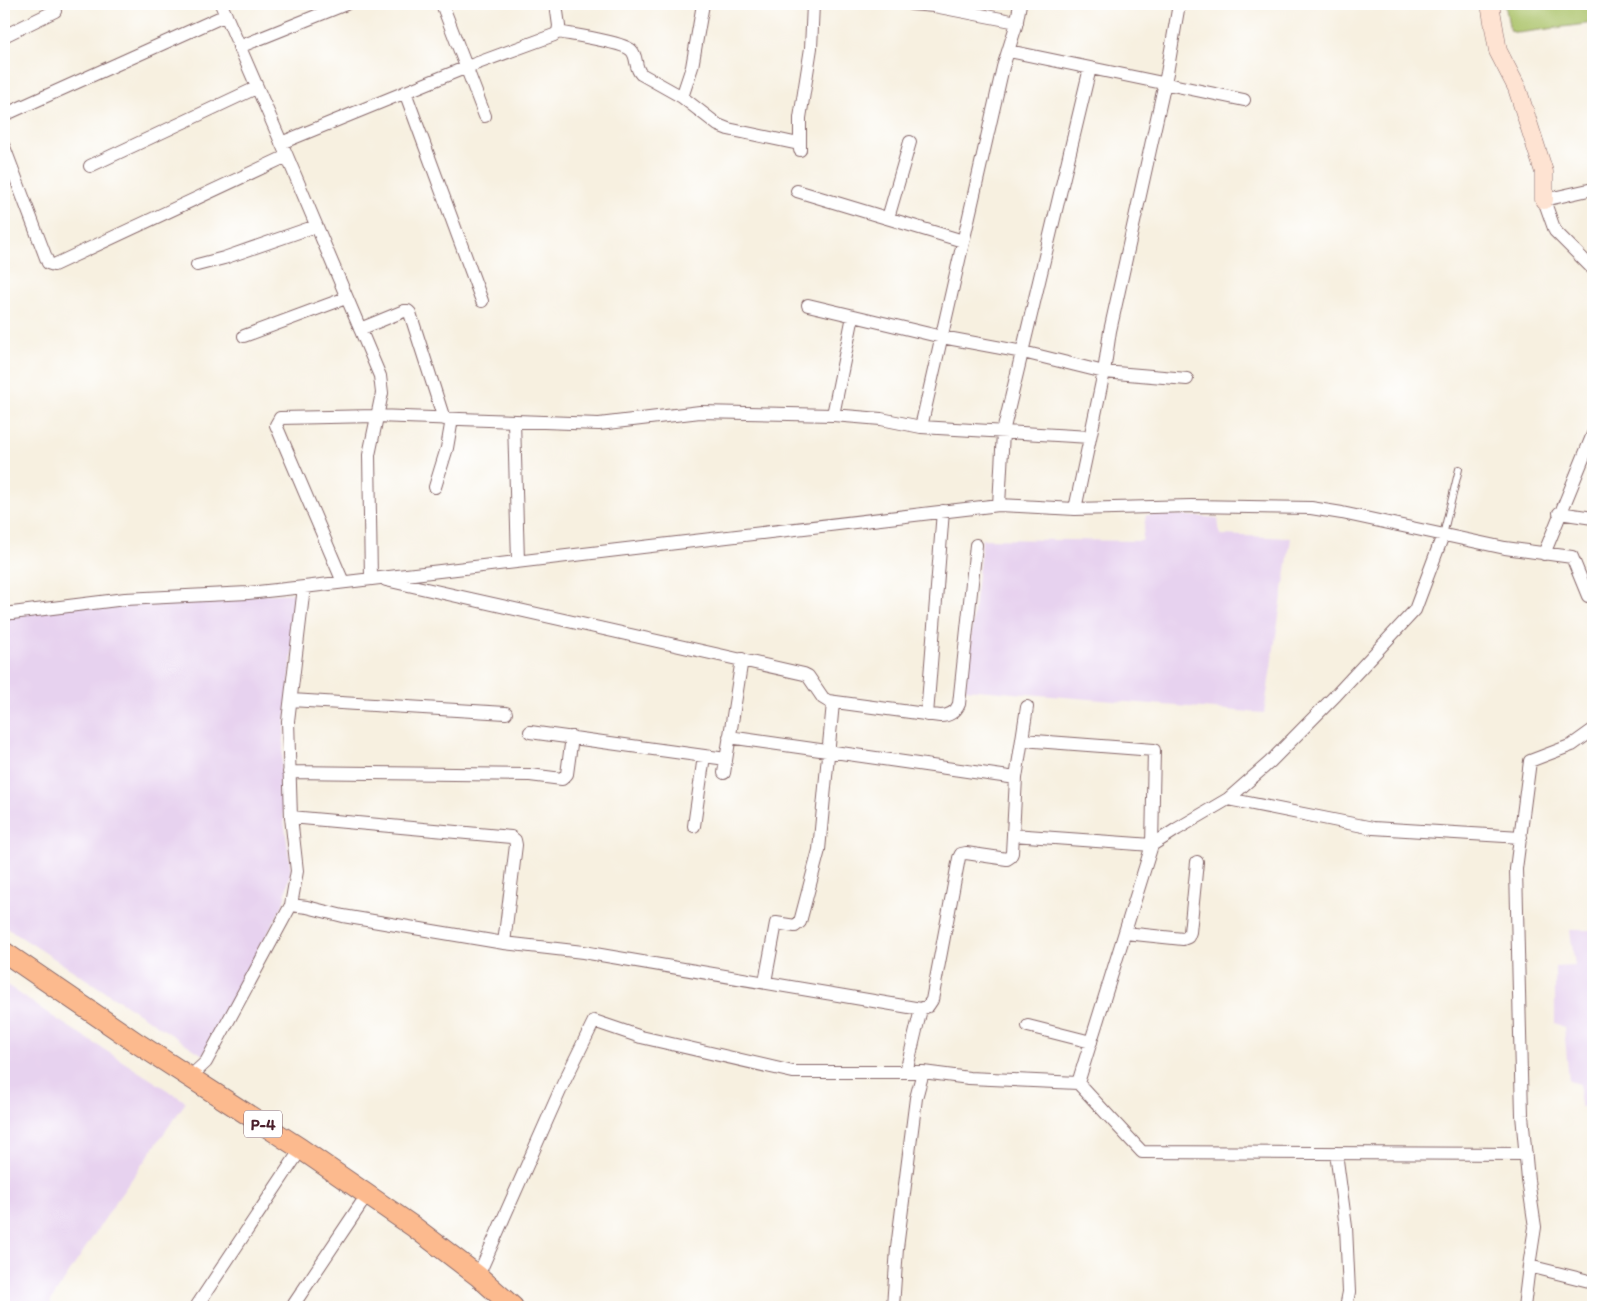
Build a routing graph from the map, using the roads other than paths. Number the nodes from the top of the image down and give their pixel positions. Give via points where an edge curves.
1 (346, 4) edge
2 (442, 4) edge
3 (556, 4) edge
4 (703, 4) edge
5 (813, 4) edge
6 (911, 4) edge
7 (1020, 4) edge
8 (1179, 4) edge
9 (1490, 4) edge
10 (223, 10) edge
11 (55, 11) dead end
12 (1017, 22) junction
13 (558, 32) junction
14 (4, 36) edge
15 (239, 48) junction
16 (1009, 51) junction
17 (467, 67) junction
18 (1090, 68) junction
19 (1165, 84) junction
20 (256, 88) junction
21 (405, 92) junction
22 (682, 97) junction
23 (1244, 100) dead end
24 (4, 115) edge
25 (485, 116) dead end
26 (910, 142) dead end
27 (281, 143) junction
28 (4, 147) edge
29 (287, 156) junction
30 (90, 166) dead end
31 (8, 169) edge
32 (1593, 189) edge
33 (797, 191) dead end
34 (1544, 200) junction
35 (888, 218) junction
36 (316, 226) junction
37 (963, 241) junction
38 (197, 265) dead end
39 (1593, 269) edge
40 (346, 298) junction
41 (482, 301) dead end
42 (808, 305) dead end
43 (853, 316) junction
44 (360, 329) junction
45 (244, 336) dead end
46 (942, 337) junction
47 (1023, 352) junction
48 (1104, 372) junction
49 (1187, 379) dead end
50 (833, 415) junction
51 (376, 416) junction
52 (448, 419) junction
53 (514, 421) junction
54 (922, 427) junction
55 (1003, 432) junction
56 (1593, 434) edge
57 (1090, 437) junction
58 (1459, 469) dead end
59 (435, 487) dead end
60 (999, 504) junction
61 (1075, 510) junction
62 (943, 511) junction
63 (1560, 513) junction
64 (1593, 518) edge
65 (1443, 535) junction
66 (976, 546) dead end
67 (1544, 554) junction
68 (518, 561) junction
69 (374, 578) junction
70 (343, 582) junction
71 (304, 587) junction
72 (1588, 596) dead end
73 (4, 614) edge
74 (742, 659) junction
75 (291, 700) junction
76 (833, 702) junction
77 (1028, 707) dead end
78 (506, 713) dead end
79 (926, 715) junction
80 (1593, 730) edge
81 (530, 732) dead end
82 (572, 737) junction
83 (729, 737) junction
84 (1022, 740) junction
85 (828, 752) junction
86 (704, 756) junction
87 (726, 759) junction
88 (289, 772) junction
89 (724, 773) dead end
90 (1016, 778) junction
91 (1228, 799) junction
92 (291, 817) junction
93 (694, 826) dead end
94 (1013, 835) junction
95 (1521, 837) junction
96 (1152, 845) junction
97 (1196, 862) dead end
98 (291, 905) junction
99 (1125, 933) junction
100 (504, 943) junction
101 (4, 952) edge
102 (765, 982) junction
103 (921, 1009) junction
104 (1028, 1026) dead end
105 (1091, 1042) junction
106 (906, 1072) junction
107 (923, 1072) junction
108 (190, 1077) junction
109 (1078, 1083) junction
110 (300, 1149) junction
111 (1336, 1153) junction
112 (1526, 1154) junction
113 (367, 1195) junction
114 (1530, 1266) junction
115 (478, 1276) junction
116 (1593, 1282) edge
117 (196, 1307) edge
118 (292, 1307) edge
119 (513, 1307) edge
120 (893, 1307) edge
121 (1346, 1307) edge
122 (1524, 1307) edge

1 - 15 street
2 - 17 street
3 - 13 street
4 - 22 street via 692,67
5 - 22 street via 811,48 800,118 800,148 718,125
6 - 12 street
7 - 12 street
8 - 19 street
9 - 34 street via 1498,51 1516,88 1544,172
10 - 15 street
10 - 24 street
11 - 14 street
12 - 16 street
13 - 17 street
13 - 22 street via 630,49 636,70
15 - 20 street
16 - 18 street
16 - 37 street
17 - 21 street
17 - 25 street
18 - 19 street
18 - 47 street
19 - 23 street
19 - 48 street via 1110,331
20 - 27 street
20 - 30 street
21 - 27 street
21 - 41 street
26 - 35 street
27 - 29 street
28 - 31 street
29 - 31 street via 54,265 48,263
29 - 36 street
32 - 34 street
33 - 35 street
34 - 39 street via 1555,231
35 - 37 street
36 - 38 street
36 - 40 street
37 - 46 street
40 - 44 street
40 - 45 street
42 - 43 street
43 - 46 street
43 - 50 street
44 - 51 street via 380,376 382,392
44 - 52 street via 404,311 410,313
46 - 47 street
46 - 54 street
47 - 48 street
47 - 55 street
48 - 49 street
48 - 57 street
50 - 53 street via 700,412 600,424
50 - 54 street
51 - 52 street
51 - 69 street via 368,469
51 - 70 street via 280,418 276,425
52 - 53 street
52 - 59 street via 447,448
53 - 68 street
54 - 55 street
55 - 57 street
55 - 60 street
56 - 63 street
57 - 61 street
58 - 65 lane
60 - 61 street
60 - 62 street
61 - 65 street via 1191,506 1311,508
62 - 68 street
62 - 79 street
63 - 64 street
63 - 67 street
65 - 67 street
65 - 91 street via 1415,610 1270,762
66 - 79 street via 959,704 947,716
67 - 72 street via 1572,557
68 - 69 street
69 - 70 street
69 - 74 street
70 - 71 street
71 - 73 street via 125,599
71 - 75 street
74 - 76 street via 806,675 825,700
74 - 83 street
75 - 78 street
75 - 88 street
76 - 79 street
76 - 85 street
77 - 84 street
80 - 95 street via 1572,745 1530,761
81 - 82 street
82 - 86 street
82 - 88 street via 567,774 562,779 530,775
83 - 85 street
83 - 87 street
84 - 90 street
84 - 96 street via 1154,750
85 - 90 street
85 - 102 street via 819,850 800,922 795,926 776,923
86 - 87 street
86 - 93 street
87 - 89 street
88 - 92 street
90 - 94 street
91 - 95 street via 1373,828
91 - 96 street
92 - 98 street via 297,871
92 - 100 street via 511,837 516,845
94 - 96 street
94 - 103 street via 1012,853 1007,859 961,854 932,1000
95 - 112 street via 1516,869 1522,1115
96 - 99 street
97 - 99 street via 1188,937
98 - 100 street
98 - 108 street via 206,1062
99 - 105 street
100 - 102 street via 583,952
101 - 108 main road, P-4
102 - 103 street
103 - 106 street
104 - 105 street
105 - 109 street
106 - 107 street
106 - 115 street via 793,1072 641,1037 594,1021
107 - 109 street via 969,1078
107 - 120 street via 916,1098
108 - 110 main road, P-4
109 - 111 street via 1142,1152
110 - 113 main road, P-4
110 - 117 street
111 - 112 street
111 - 121 street via 1346,1227 1349,1292
112 - 114 street via 1535,1227
113 - 115 main road, P-4
113 - 118 street
114 - 116 street
114 - 122 street
115 - 119 main road, P-4

